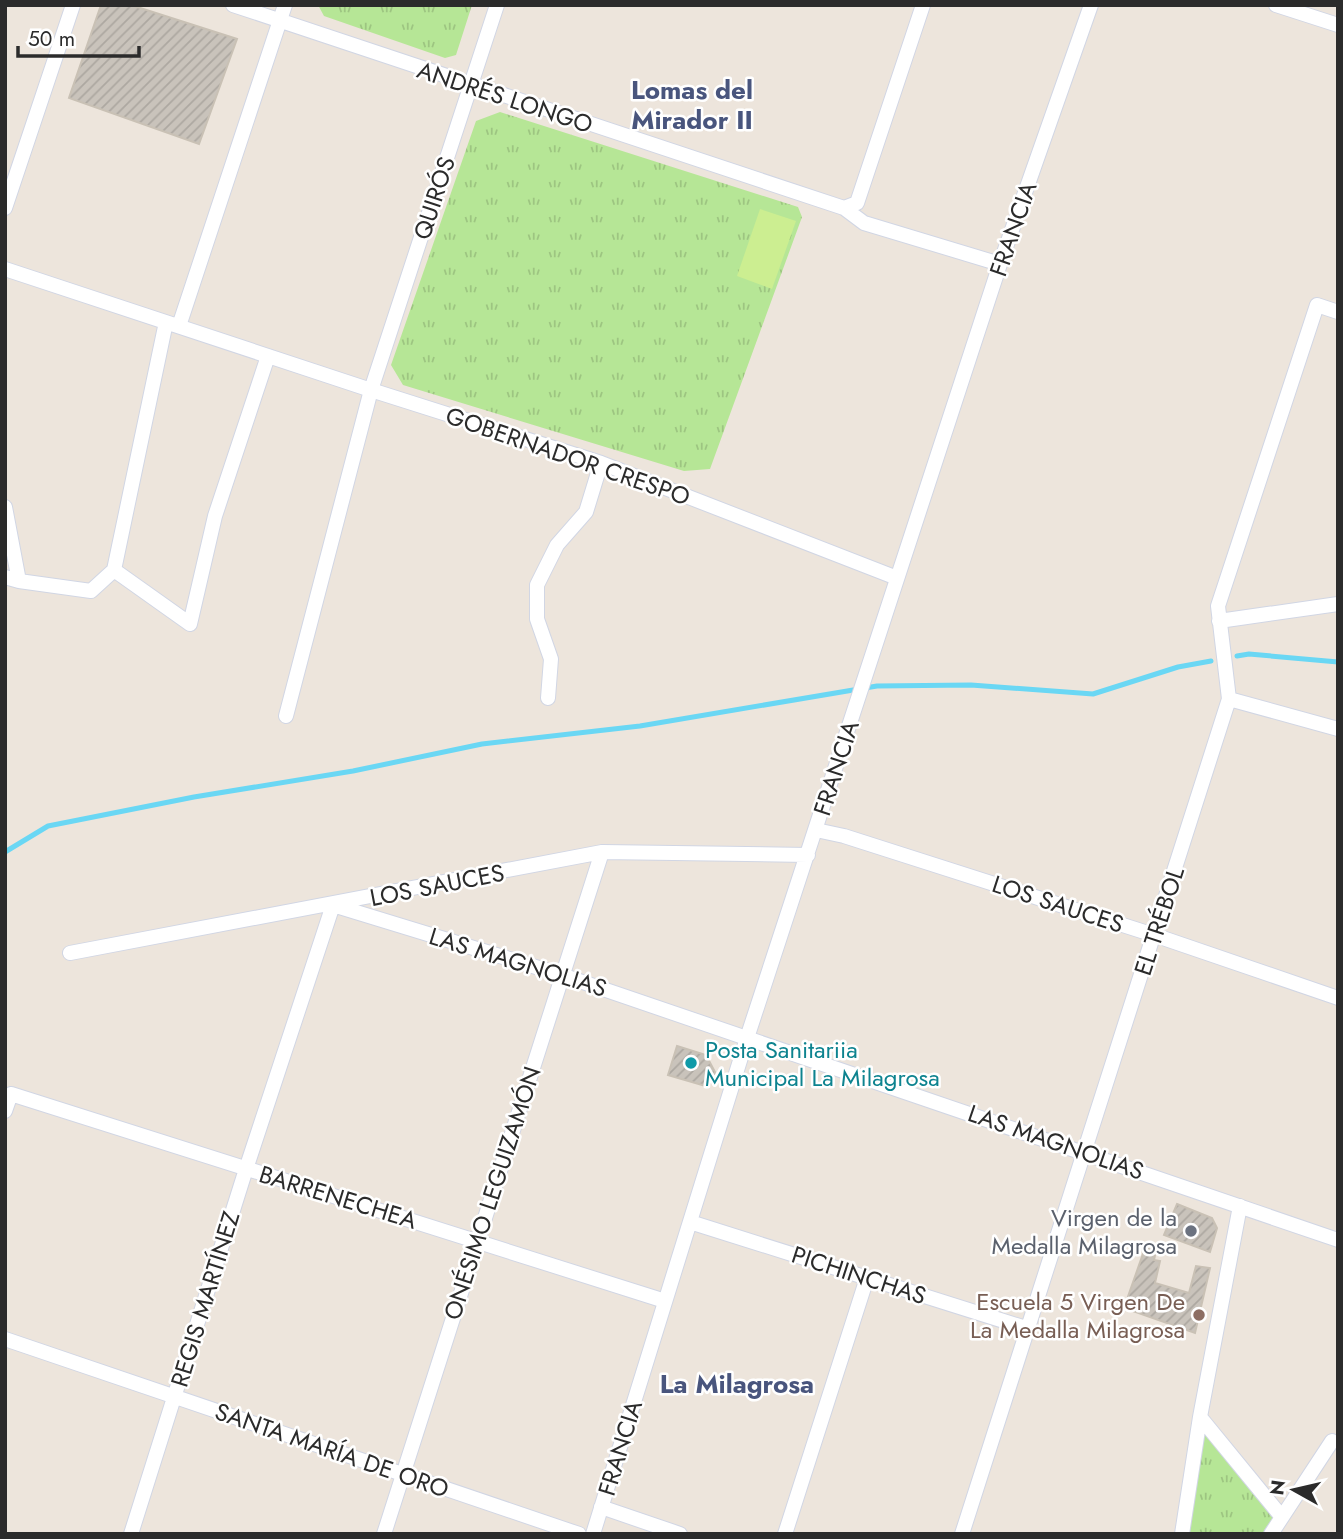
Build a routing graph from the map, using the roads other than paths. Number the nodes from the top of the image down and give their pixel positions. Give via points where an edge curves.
1 (73, 5) edge
2 (233, 5) edge
3 (285, 5) edge
4 (498, 5) edge
5 (923, 5) edge
6 (1091, 5) edge
7 (1276, 5) edge
8 (280, 21) junction
9 (1338, 25) edge
10 (471, 86) junction
11 (850, 206) junction
12 (5, 208) edge
13 (1000, 264) junction
14 (5, 269) edge
15 (1338, 312) edge
16 (172, 324) junction
17 (268, 356) junction
18 (371, 390) junction
19 (600, 463) junction
20 (5, 507) edge
21 (114, 570) junction
22 (12, 579) edge
23 (897, 579) junction
24 (1338, 604) edge
25 (1219, 621) junction
26 (548, 698) dead end
27 (1229, 699) junction
28 (286, 716) dead end
29 (1338, 729) edge
30 (816, 830) junction
31 (602, 852) junction
32 (808, 855) junction
33 (333, 905) junction
34 (1154, 935) junction
35 (70, 953) dead end
36 (562, 975) junction
37 (1338, 998) edge
38 (747, 1038) junction
39 (8, 1095) edge
40 (5, 1111) edge
41 (1086, 1152) junction
42 (246, 1169) junction
43 (1240, 1206) junction
44 (690, 1222) junction
45 (1338, 1240) edge
46 (477, 1241) junction
47 (867, 1278) junction
48 (664, 1301) junction
49 (1028, 1329) junction
50 (5, 1339) edge
51 (174, 1397) junction
52 (1200, 1417) junction
53 (1332, 1441) dead end
54 (403, 1475) junction
55 (601, 1507) junction
56 (1281, 1516) junction
57 (131, 1534) edge
58 (384, 1534) edge
59 (579, 1534) edge
60 (593, 1534) edge
61 (680, 1534) edge
62 (785, 1534) edge
63 (962, 1534) edge
64 (1182, 1534) edge
65 (1271, 1534) edge

1 - 12 street
2 - 8 street, ANDRÉS LONGO
3 - 8 street
4 - 10 street, QUIRÓS
5 - 11 street
6 - 13 street, FRANCIA
7 - 9 street
8 - 10 street, ANDRÉS LONGO
8 - 16 street
10 - 11 street, ANDRÉS LONGO
10 - 18 street, QUIRÓS
11 - 13 street, ANDRÉS LONGO via 864,223
13 - 23 street, FRANCIA
14 - 16 street, GOBERNADOR CRESPO
15 - 25 street, EL TRÉBOL via 1317,305 1217,606
16 - 17 street, GOBERNADOR CRESPO
16 - 21 street
17 - 18 street, GOBERNADOR CRESPO
17 - 21 street via 215,516 190,624
18 - 19 street, GOBERNADOR CRESPO
18 - 28 street, QUIRÓS
19 - 23 street, GOBERNADOR CRESPO
19 - 26 street via 586,512 557,545 537,585 537,619 551,659
20 - 22 street
21 - 22 street via 91,592
23 - 30 street, FRANCIA
24 - 25 street
25 - 27 street, EL TRÉBOL
27 - 29 street
27 - 34 street, EL TRÉBOL
30 - 32 street, FRANCIA
30 - 34 street, LOS SAUCES
31 - 32 street, LOS SAUCES
31 - 33 street, LOS SAUCES
31 - 36 street, ONÉSIMO LEGUIZAMÓN
32 - 38 street, FRANCIA
33 - 35 street, LOS SAUCES
33 - 36 street, LAS MAGNOLIAS
33 - 42 street, REGIS MARTÍNEZ
34 - 37 street, LOS SAUCES
34 - 41 street, EL TRÉBOL
36 - 38 street, LAS MAGNOLIAS
36 - 46 street, ONÉSIMO LEGUIZAMÓN
38 - 41 street, LAS MAGNOLIAS
38 - 44 street, FRANCIA
39 - 40 street
39 - 42 street, BARRENECHEA
41 - 43 street, LAS MAGNOLIAS
41 - 49 street, EL TRÉBOL
42 - 46 street, BARRENECHEA
42 - 51 street, REGIS MARTÍNEZ
43 - 45 street, LAS MAGNOLIAS
43 - 52 street
44 - 47 street, PICHINCHAS
44 - 48 street, FRANCIA
46 - 48 street, BARRENECHEA
46 - 54 street, ONÉSIMO LEGUIZAMÓN
47 - 49 street, PICHINCHAS
47 - 62 street
48 - 55 street, FRANCIA
49 - 63 street, EL TRÉBOL
50 - 51 street, SANTA MARÍA DE ORO
51 - 54 street, SANTA MARÍA DE ORO
51 - 57 street, REGIS MARTÍNEZ
52 - 56 street
52 - 64 street
53 - 56 street
54 - 58 street, ONÉSIMO LEGUIZAMÓN
54 - 59 street, SANTA MARÍA DE ORO
55 - 60 street, FRANCIA
55 - 61 street
56 - 65 street

